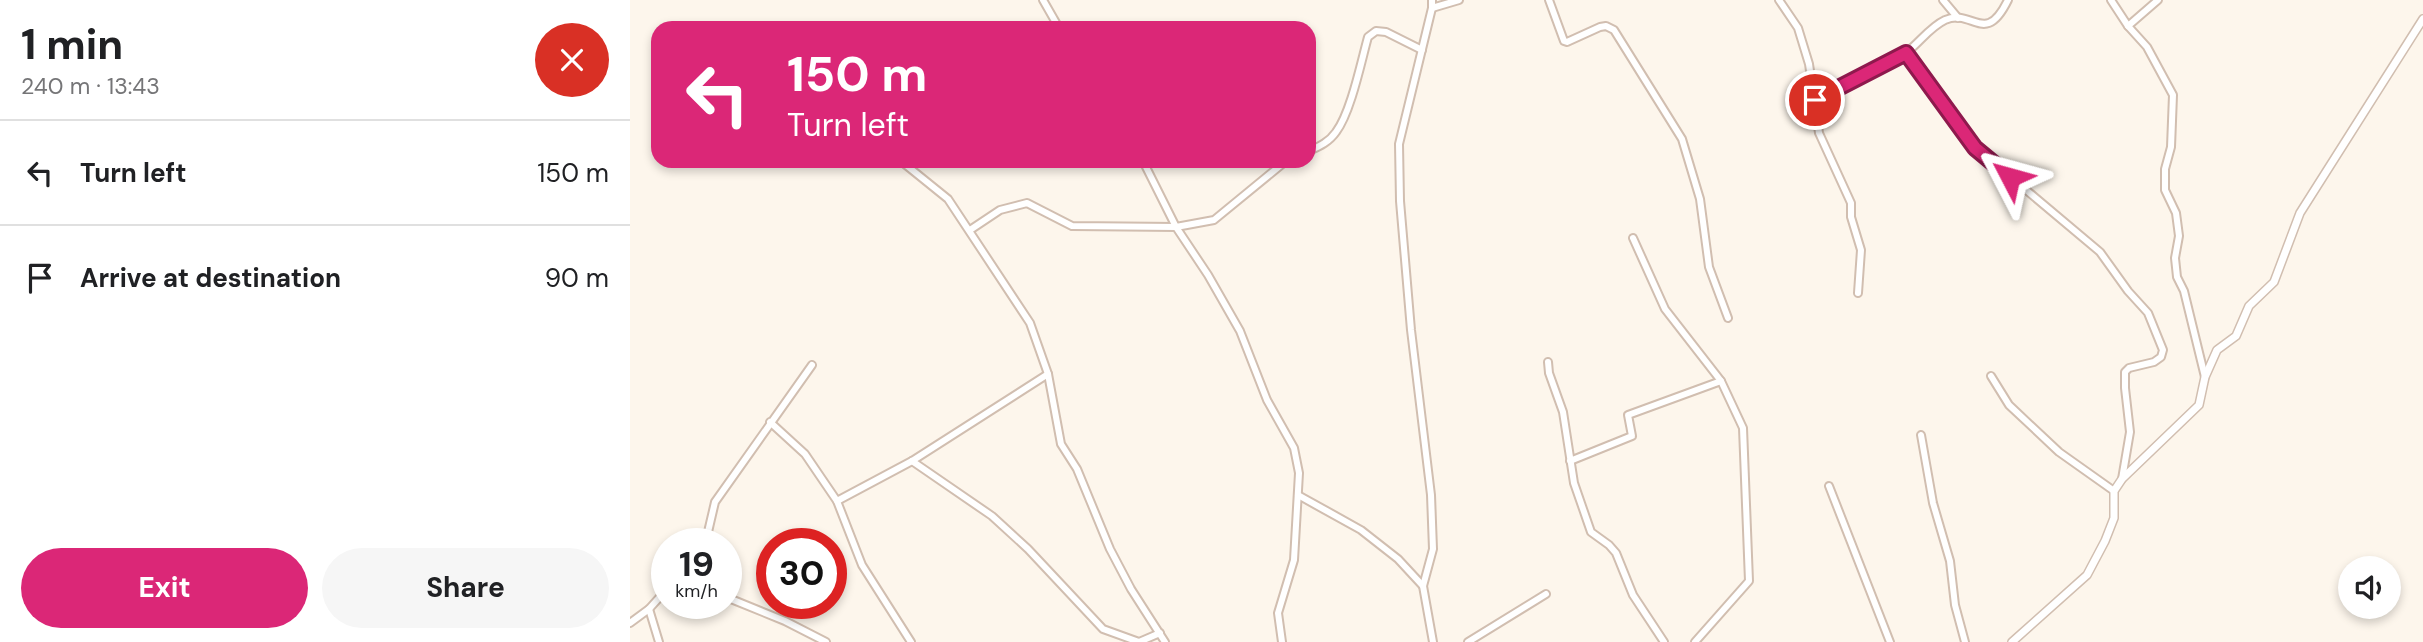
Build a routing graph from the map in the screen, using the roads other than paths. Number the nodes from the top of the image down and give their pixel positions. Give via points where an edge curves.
1 (1043, 0) edge
2 (1432, 0) edge
3 (1459, 0) edge
4 (1549, 0) edge
5 (1779, 0) edge
6 (1943, 0) edge
7 (2008, 0) edge
8 (2111, 0) edge
9 (2158, 0) edge
10 (1432, 8) junction
11 (1958, 18) junction
12 (2423, 19) edge
13 (1055, 21) edge
14 (2128, 26) junction
15 (1422, 50) junction
16 (1906, 53) junction
17 (1815, 100) junction
18 (1316, 147) edge
19 (910, 168) edge
20 (1146, 168) edge
21 (1277, 168) edge
22 (1176, 227) junction
23 (970, 230) junction
24 (1633, 238) dead end
25 (1858, 293) dead end
26 (1728, 318) dead end
27 (1548, 362) dead end
28 (812, 365) dead end
29 (1048, 374) junction
30 (1992, 376) dead end
31 (2205, 377) junction
32 (1721, 381) junction
33 (770, 422) junction
34 (1922, 435) dead end
35 (912, 461) junction
36 (1570, 461) junction
37 (2122, 479) junction
38 (1829, 486) dead end
39 (2114, 491) junction
40 (1298, 495) junction
41 (837, 502) junction
42 (709, 528) edge
43 (1423, 586) junction
44 (1546, 594) dead end
45 (742, 604) edge
46 (649, 609) joint
47 (630, 623) edge
48 (1160, 633) junction
49 (824, 641) edge
50 (659, 642) edge
51 (911, 642) edge
52 (1165, 642) edge
53 (1282, 642) edge
54 (1433, 642) edge
55 (1468, 642) edge
56 (1664, 642) edge
57 (1695, 642) edge
58 (1890, 642) edge
59 (1965, 642) edge
60 (2012, 642) edge

1 - 13 street
2 - 10 street
3 - 10 street
4 - 26 street via 1564,41 1600,27 1614,30 1682,139 1700,199 1709,267
5 - 17 street via 1798,28
6 - 11 street
7 - 11 street via 1989,24
8 - 14 street
9 - 14 street
10 - 15 street
11 - 16 street via 1938,24
12 - 31 street via 2300,213 2274,282 2249,306 2236,337 2217,350
14 - 31 street via 2147,47 2173,95 2165,190 2176,213 2177,277
15 - 18 street via 1386,32 1376,31 1368,37 1338,130
15 - 43 street via 1399,144 1401,214 1433,549
16 - 17 street
16 - 37 street via 1975,148 2100,252 2148,313 2163,349 2154,362 2125,372 2130,432
17 - 25 street via 1819,133 1851,203 1861,250
19 - 23 street via 948,199
20 - 22 street
21 - 22 street via 1214,220
22 - 23 street via 1072,226 1027,203 1000,210
22 - 40 street via 1240,331 1267,400 1294,448
23 - 29 street via 1030,323
24 - 32 street via 1665,309
27 - 36 street via 1563,412
28 - 33 street
29 - 35 street
29 - 48 street via 1061,444 1077,469 1115,559
30 - 39 street via 2009,405 2059,452
31 - 37 street via 2199,405
32 - 36 street via 1628,415 1632,436
32 - 57 street via 1743,428 1749,581
33 - 41 street via 805,454
33 - 42 street via 715,502
34 - 59 street
35 - 41 street
35 - 48 street via 992,516 1103,629 1139,642
36 - 56 street via 1591,532 1616,553 1633,595
37 - 39 street
38 - 58 street
39 - 60 street via 2113,518 2087,575
40 - 43 street via 1361,530
40 - 53 street via 1294,560 1278,613
41 - 51 street via 862,565
43 - 54 street
44 - 55 street
45 - 49 street
46 - 47 street
46 - 50 street
48 - 52 street

